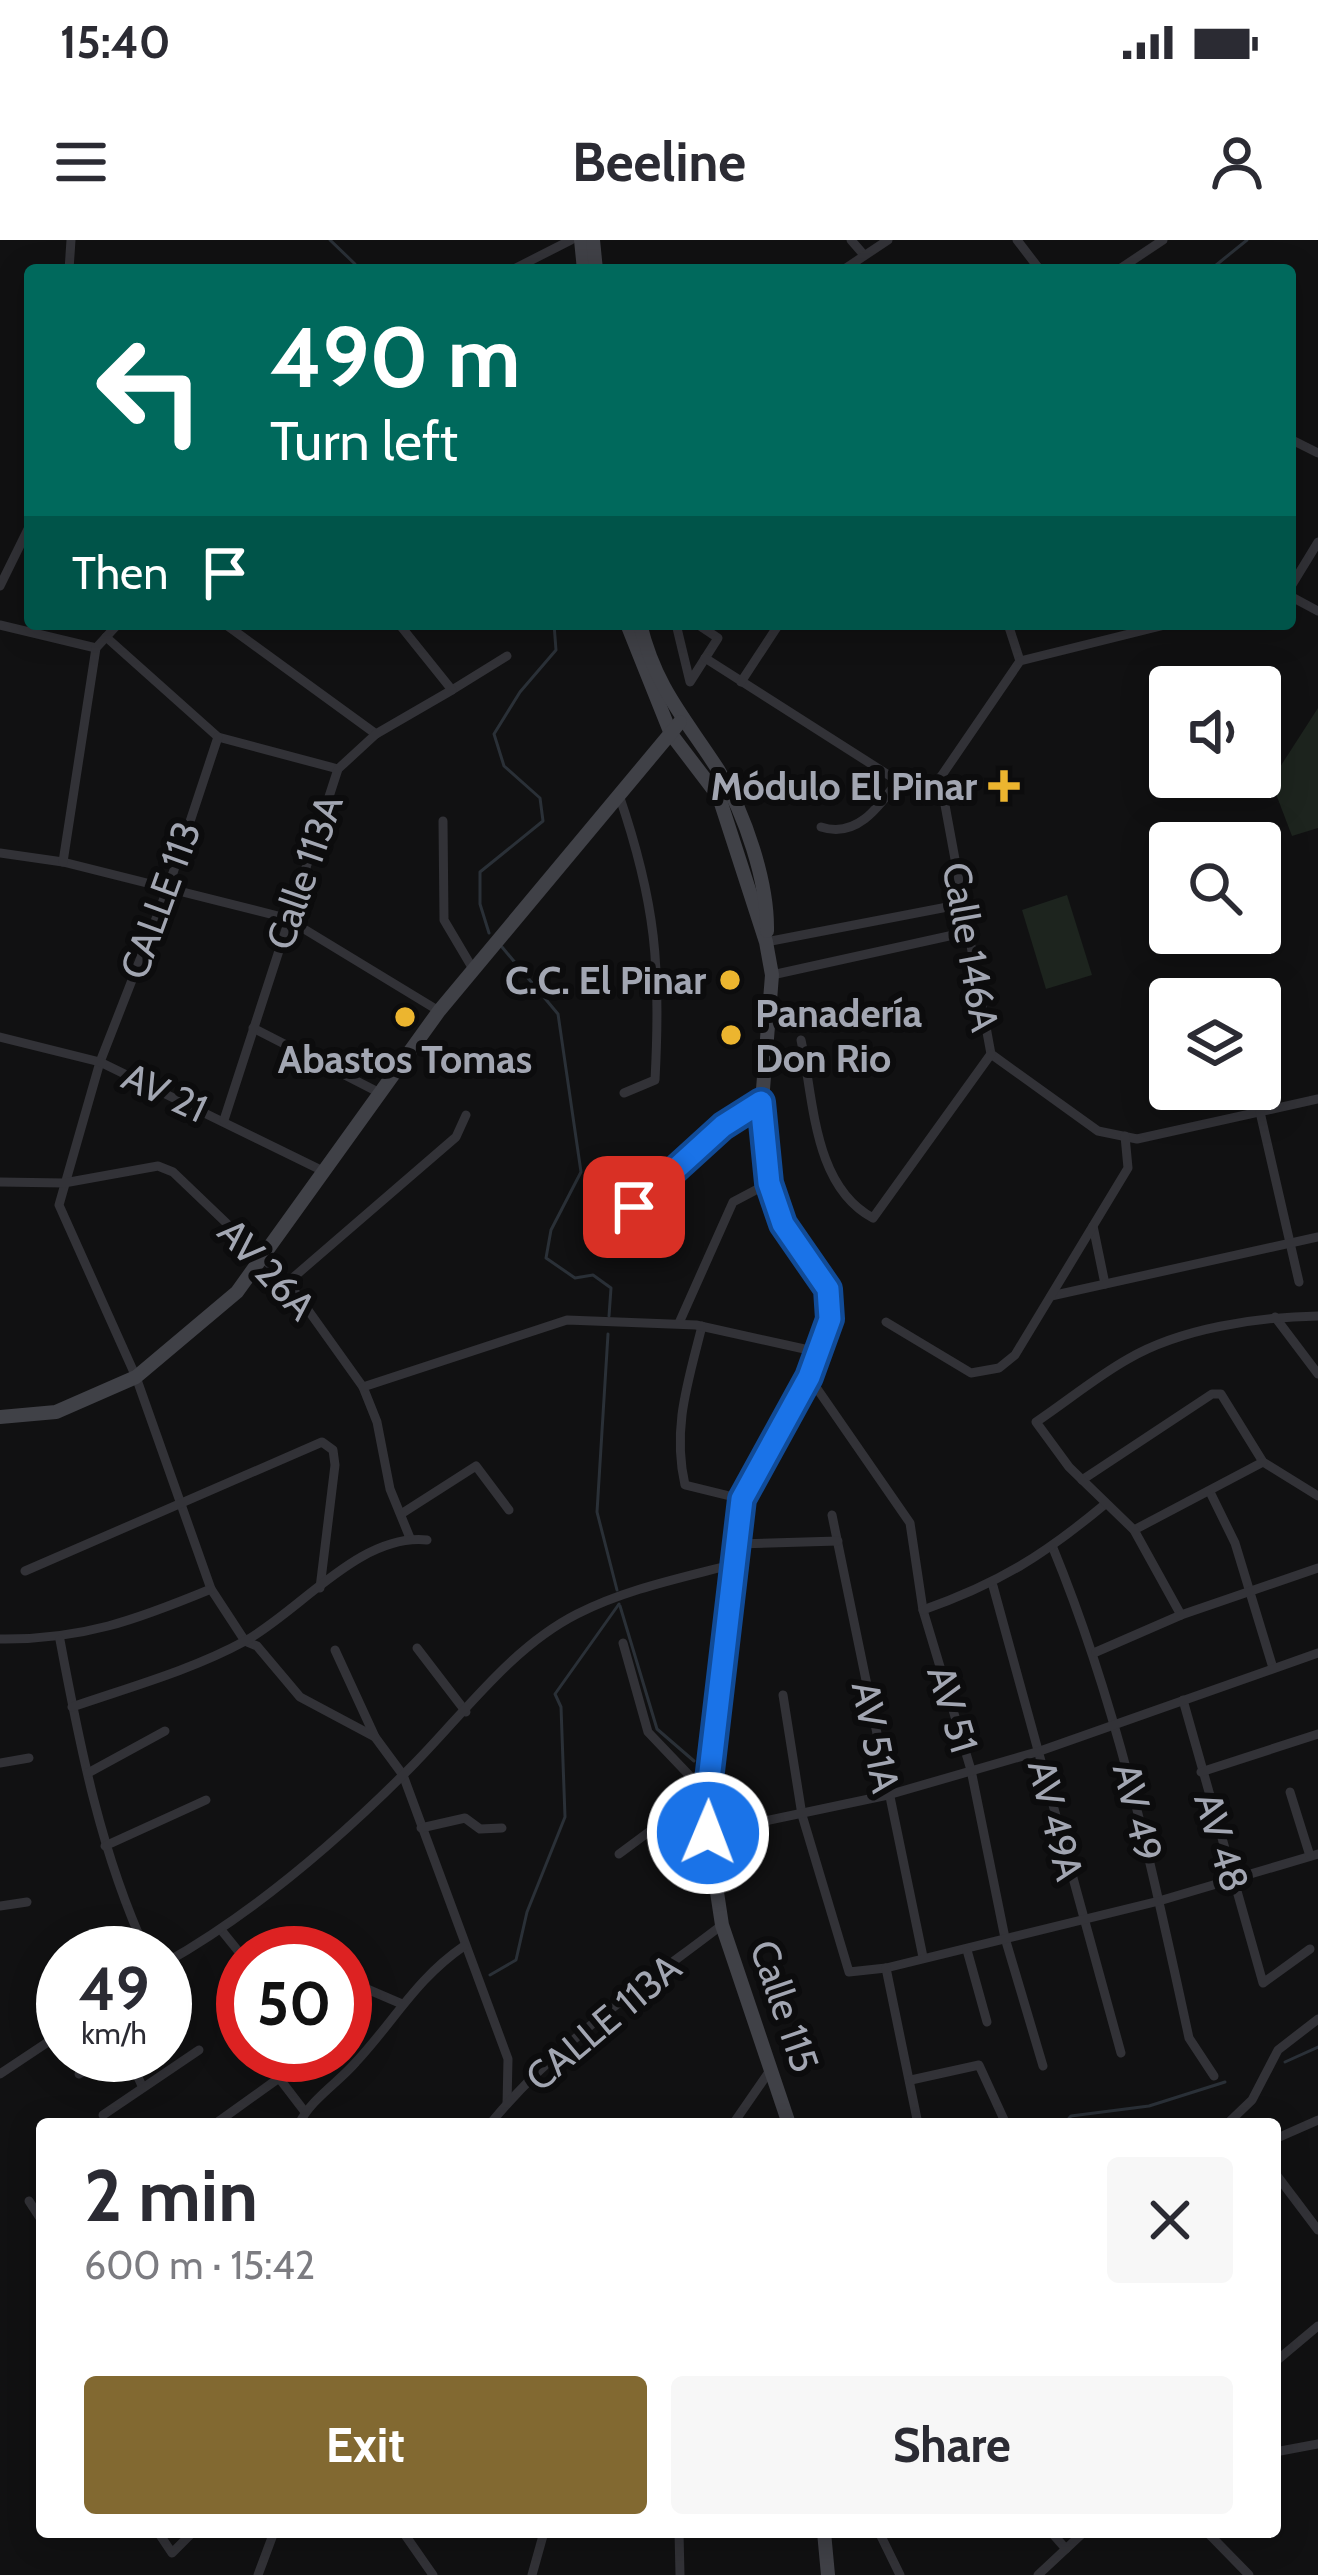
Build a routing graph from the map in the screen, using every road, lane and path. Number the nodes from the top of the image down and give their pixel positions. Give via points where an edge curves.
1 (571, 240) edge
2 (851, 240) edge
3 (888, 240) edge
4 (1017, 240) edge
5 (1163, 240) edge
6 (859, 262) edge
7 (524, 264) edge
8 (1035, 264) edge
9 (1127, 264) edge
10 (24, 537) edge
11 (1318, 542) edge
12 (1296, 581) edge
13 (0, 586) edge
14 (0, 625) edge
15 (112, 630) edge
16 (233, 630) edge
17 (404, 630) edge
18 (630, 630) edge
19 (641, 630) edge
20 (677, 630) edge
21 (706, 630) edge
22 (775, 630) edge
23 (1011, 630) edge
24 (1141, 630) edge
25 (106, 637) junction
26 (96, 648) junction
27 (507, 656) dead end
28 (704, 658) junction
29 (1020, 661) junction
30 (741, 682) junction
31 (452, 690) junction
32 (676, 728) junction
33 (376, 734) junction
34 (218, 737) junction
35 (338, 770) junction
36 (940, 778) junction
37 (898, 779) junction
38 (619, 795) junction
39 (443, 821) dead end
40 (821, 826) dead end
41 (0, 853) edge
42 (63, 862) junction
43 (167, 888) junction
44 (963, 904) junction
45 (286, 918) junction
46 (967, 932) junction
47 (766, 942) junction
48 (473, 969) junction
49 (772, 975) junction
50 (439, 1010) junction
51 (253, 1028) junction
52 (0, 1037) edge
53 (801, 1040) dead end
54 (991, 1054) junction
55 (100, 1062) junction
56 (377, 1092) junction
57 (624, 1093) dead end
58 (1318, 1099) edge
59 (761, 1102) junction
60 (1260, 1112) junction
61 (466, 1114) dead end
62 (224, 1120) junction
63 (1125, 1136) junction
64 (321, 1170) junction
65 (0, 1182) edge
66 (64, 1183) junction
67 (769, 1183) junction
68 (613, 1198) dead end
69 (634, 1207) junction
70 (1094, 1226) junction
71 (1318, 1237) edge
72 (1291, 1243) junction
73 (602, 1247) dead end
74 (261, 1258) junction
75 (288, 1282) junction
76 (1299, 1282) dead end
77 (1105, 1284) junction
78 (1051, 1296) junction
79 (1318, 1316) edge
80 (1275, 1317) junction
81 (886, 1322) dead end
82 (679, 1323) junction
83 (702, 1326) junction
84 (818, 1352) junction
85 (1318, 1374) edge
86 (136, 1377) junction
87 (809, 1377) junction
88 (363, 1387) junction
89 (0, 1417) edge
90 (1263, 1462) junction
91 (1082, 1480) junction
92 (1210, 1492) junction
93 (1318, 1496) edge
94 (742, 1499) junction
95 (179, 1502) junction
96 (1104, 1505) junction
97 (508, 1510) dead end
98 (401, 1514) junction
99 (832, 1515) dead end
100 (1134, 1530) junction
101 (410, 1538) junction
102 (428, 1540) dead end
103 (838, 1541) junction
104 (737, 1544) junction
105 (1053, 1548) junction
106 (734, 1564) junction
107 (1318, 1568) edge
108 (26, 1571) dead end
109 (993, 1586) junction
110 (320, 1588) junction
111 (211, 1589) junction
112 (1248, 1592) junction
113 (923, 1610) junction
114 (1180, 1615) junction
115 (0, 1639) edge
116 (60, 1640) junction
117 (245, 1641) junction
118 (623, 1643) dead end
119 (417, 1648) dead end
120 (335, 1650) dead end
121 (1096, 1652) junction
122 (1318, 1654) edge
123 (1273, 1668) junction
124 (783, 1695) dead end
125 (1184, 1700) junction
126 (73, 1707) junction
127 (466, 1712) junction
128 (1116, 1722) junction
129 (165, 1731) dead end
130 (1318, 1734) edge
131 (374, 1736) junction
132 (1040, 1751) junction
133 (29, 1758) dead end
134 (0, 1763) edge
135 (971, 1770) junction
136 (1201, 1772) junction
137 (88, 1773) junction
138 (403, 1775) junction
139 (1290, 1792) dead end
140 (706, 1794) junction
141 (888, 1795) junction
142 (206, 1800) dead end
143 (802, 1815) junction
144 (422, 1828) junction
145 (502, 1828) dead end
146 (708, 1833) junction
147 (105, 1846) junction
148 (619, 1854) dead end
149 (1314, 1855) edge
150 (1233, 1880) junction
151 (28, 1901) dead end
152 (1160, 1901) junction
153 (0, 1906) edge
154 (1080, 1919) junction
155 (722, 1925) junction
156 (134, 1926) edge
157 (228, 1926) edge
158 (1005, 1938) junction
159 (464, 1946) junction
160 (1310, 1948) dead end
161 (967, 1950) junction
162 (923, 1958) junction
163 (886, 1968) junction
164 (372, 1991) edge
165 (402, 2004) junction
166 (1318, 2019) edge
167 (987, 2022) dead end
168 (36, 2050) edge
169 (199, 2050) dead end
170 (1121, 2053) dead end
171 (1043, 2066) dead end
172 (772, 2067) junction
173 (0, 2074) edge
174 (1214, 2076) dead end
175 (911, 2080) junction
176 (140, 2082) edge
177 (142, 2086) junction
178 (507, 2104) junction
179 (305, 2112) junction
180 (103, 2115) dead end
181 (223, 2118) edge
182 (302, 2118) edge
183 (495, 2118) edge
184 (737, 2118) edge
185 (787, 2118) edge
186 (916, 2118) edge
187 (1003, 2118) edge
188 (1233, 2118) edge
189 (1318, 2120) edge
190 (1281, 2136) edge
191 (1281, 2181) edge
192 (29, 2201) dead end
193 (36, 2212) edge
194 (1318, 2230) edge
195 (1318, 2326) edge
196 (1281, 2357) edge
197 (1318, 2444) edge
198 (1281, 2451) edge
199 (162, 2538) edge
200 (187, 2538) edge
201 (272, 2538) edge
202 (408, 2538) edge
203 (542, 2538) edge
204 (679, 2538) edge
205 (825, 2538) edge
206 (882, 2538) edge
207 (1056, 2538) edge
208 (1078, 2538) edge
209 (1213, 2538) edge
210 (1066, 2549) junction
211 (258, 2575) edge
212 (433, 2575) edge
213 (532, 2575) edge
214 (680, 2575) edge
215 (828, 2575) edge
216 (900, 2575) edge
217 (1038, 2575) edge
218 (1249, 2575) edge

1 - 7 street
2 - 6 street
3 - 6 street
4 - 8 street
5 - 9 street
10 - 13 street
11 - 12 street
14 - 26 street
15 - 25 street
16 - 33 street
17 - 31 street
18 - 32 main road, Calle 115
19 - 32 main road, Calle 115
20 - 28 street via 690,682
21 - 28 street via 718,638
22 - 30 street
23 - 29 street
24 - 29 street
25 - 26 street
25 - 34 street
26 - 42 street
27 - 31 street, Calle 113A
28 - 30 street
29 - 36 street
30 - 37 street
31 - 33 street, Calle 113A
32 - 38 main road
32 - 47 main road, Calle 115 via 719,797
33 - 35 street, Calle 113A
34 - 35 street
34 - 43 street, CALLE 113
35 - 45 street, Calle 113A
36 - 37 street
36 - 44 street, Calle 146A
37 - 40 street via 876,811 849,829
38 - 48 main road
38 - 57 street via 645,871 661,978 655,1080
39 - 48 street via 444,920
41 - 42 street
42 - 43 street
43 - 45 street
43 - 55 street, CALLE 113
44 - 46 street, Calle 146A
44 - 47 street
45 - 50 street
45 - 51 street, Calle 113A
46 - 49 street
46 - 54 street, Calle 146A
47 - 49 main road, Calle 115
48 - 50 main road
49 - 59 main road, Calle 115
50 - 56 main road
51 - 56 street
51 - 62 street, Calle 113A
52 - 55 street, AV 21
53 - 54 street via 830,1177 873,1218
54 - 63 street, Calle 146A via 1098,1131
55 - 62 street, AV 21
55 - 66 street, CALLE 113
56 - 64 main road
58 - 60 street
59 - 67 main road, Calle 115
59 - 69 street
60 - 63 street
60 - 72 street
61 - 75 street via 461,1132
62 - 64 street, AV 21
63 - 70 street via 1128,1168
64 - 74 main road
65 - 66 street, AV 26A
66 - 74 street, AV 26A via 165,1167
66 - 86 street via 59,1205 77,1256
67 - 82 street via 733,1202
67 - 84 main road, Calle 115 via 783,1224 828,1289 830,1319
68 - 69 street
69 - 73 street
70 - 77 street
70 - 78 street
71 - 72 street
72 - 76 street
72 - 77 street
74 - 75 street, AV 26A
74 - 86 main road via 237,1292
75 - 88 street, AV 26A
77 - 78 street
78 - 81 street via 1016,1354 999,1368 971,1373
79 - 80 street
80 - 85 street
80 - 91 street via 1131,1357 1036,1422
82 - 83 street
82 - 88 street via 560,1321
83 - 84 street
83 - 94 street via 678,1418 685,1485
84 - 87 main road, Calle 115
86 - 89 main road via 56,1412
86 - 95 street
87 - 94 main road, Calle 115
87 - 113 street, AV 51 via 910,1523
88 - 98 street, AV 26A
90 - 91 street via 1228,1398 1212,1394
90 - 92 street
90 - 93 street
91 - 96 street
92 - 100 street
92 - 112 street
94 - 104 main road, Calle 115
95 - 108 street
95 - 110 street via 327,1444 335,1465
95 - 111 street
96 - 100 street via 1114,1505
96 - 105 street
97 - 98 street via 476,1466
98 - 101 street, AV 26A
99 - 103 street, AV 51A
100 - 114 street
101 - 102 street
101 - 110 street
103 - 104 street
103 - 141 street, AV 51A
104 - 106 main road, Calle 115
105 - 109 street
105 - 121 street, AV 49
106 - 127 street via 574,1616 520,1653
106 - 140 main road, Calle 115
107 - 112 street
109 - 113 street
109 - 132 street, AV 49A
110 - 117 street
111 - 116 street via 130,1623
111 - 117 street
112 - 114 street
112 - 123 street
113 - 135 street, AV 51
114 - 121 street
115 - 116 street
116 - 126 street
117 - 126 street
117 - 131 street via 300,1697
118 - 140 street via 648,1732
119 - 127 street
120 - 131 street
121 - 128 street, AV 49
122 - 123 street
123 - 125 street
124 - 143 street
125 - 128 street
125 - 136 street, AV 48
126 - 137 street
127 - 138 street
128 - 132 street
128 - 152 street, AV 49
129 - 137 street
130 - 136 street
131 - 138 street
132 - 135 street
132 - 154 street, AV 49A
133 - 134 street
135 - 141 street
135 - 158 street, AV 51
136 - 150 street, AV 48
137 - 147 street
138 - 144 street
138 - 157 street
139 - 149 street
140 - 146 main road, Calle 115
140 - 148 street
141 - 143 street
141 - 162 street, AV 51A
142 - 147 street
143 - 146 street
143 - 163 street via 844,1966
144 - 145 street via 465,1818 480,1829
144 - 159 street
146 - 155 main road, Calle 115
147 - 156 street
149 - 150 street
150 - 152 street
150 - 160 street, AV 48 via 1263,1983
151 - 153 street
152 - 154 street
152 - 174 street, AV 49 via 1189,2038
154 - 158 street
154 - 170 street, AV 49A
155 - 172 main road, Calle 115
155 - 178 street, CALLE 113A
158 - 161 street
158 - 171 street, AV 51
159 - 165 street via 428,1971
159 - 178 street via 508,2059
161 - 162 street
161 - 167 street
162 - 163 street
163 - 175 street
164 - 165 street
165 - 179 street
166 - 188 street via 1278,2050
168 - 173 street
169 - 177 street
172 - 184 street
172 - 185 main road, Calle 115
175 - 186 street
175 - 187 street via 979,2065
176 - 177 street
177 - 180 street
178 - 183 street, CALLE 113A
179 - 181 street via 279,2078
179 - 182 street
189 - 190 street
191 - 194 street
192 - 193 street
195 - 196 street
197 - 198 street
199 - 200 street via 172,2553
201 - 211 street
202 - 212 street
203 - 213 street
204 - 214 street
205 - 215 main road
206 - 216 street
207 - 210 street
208 - 210 street
209 - 218 street
210 - 217 street

